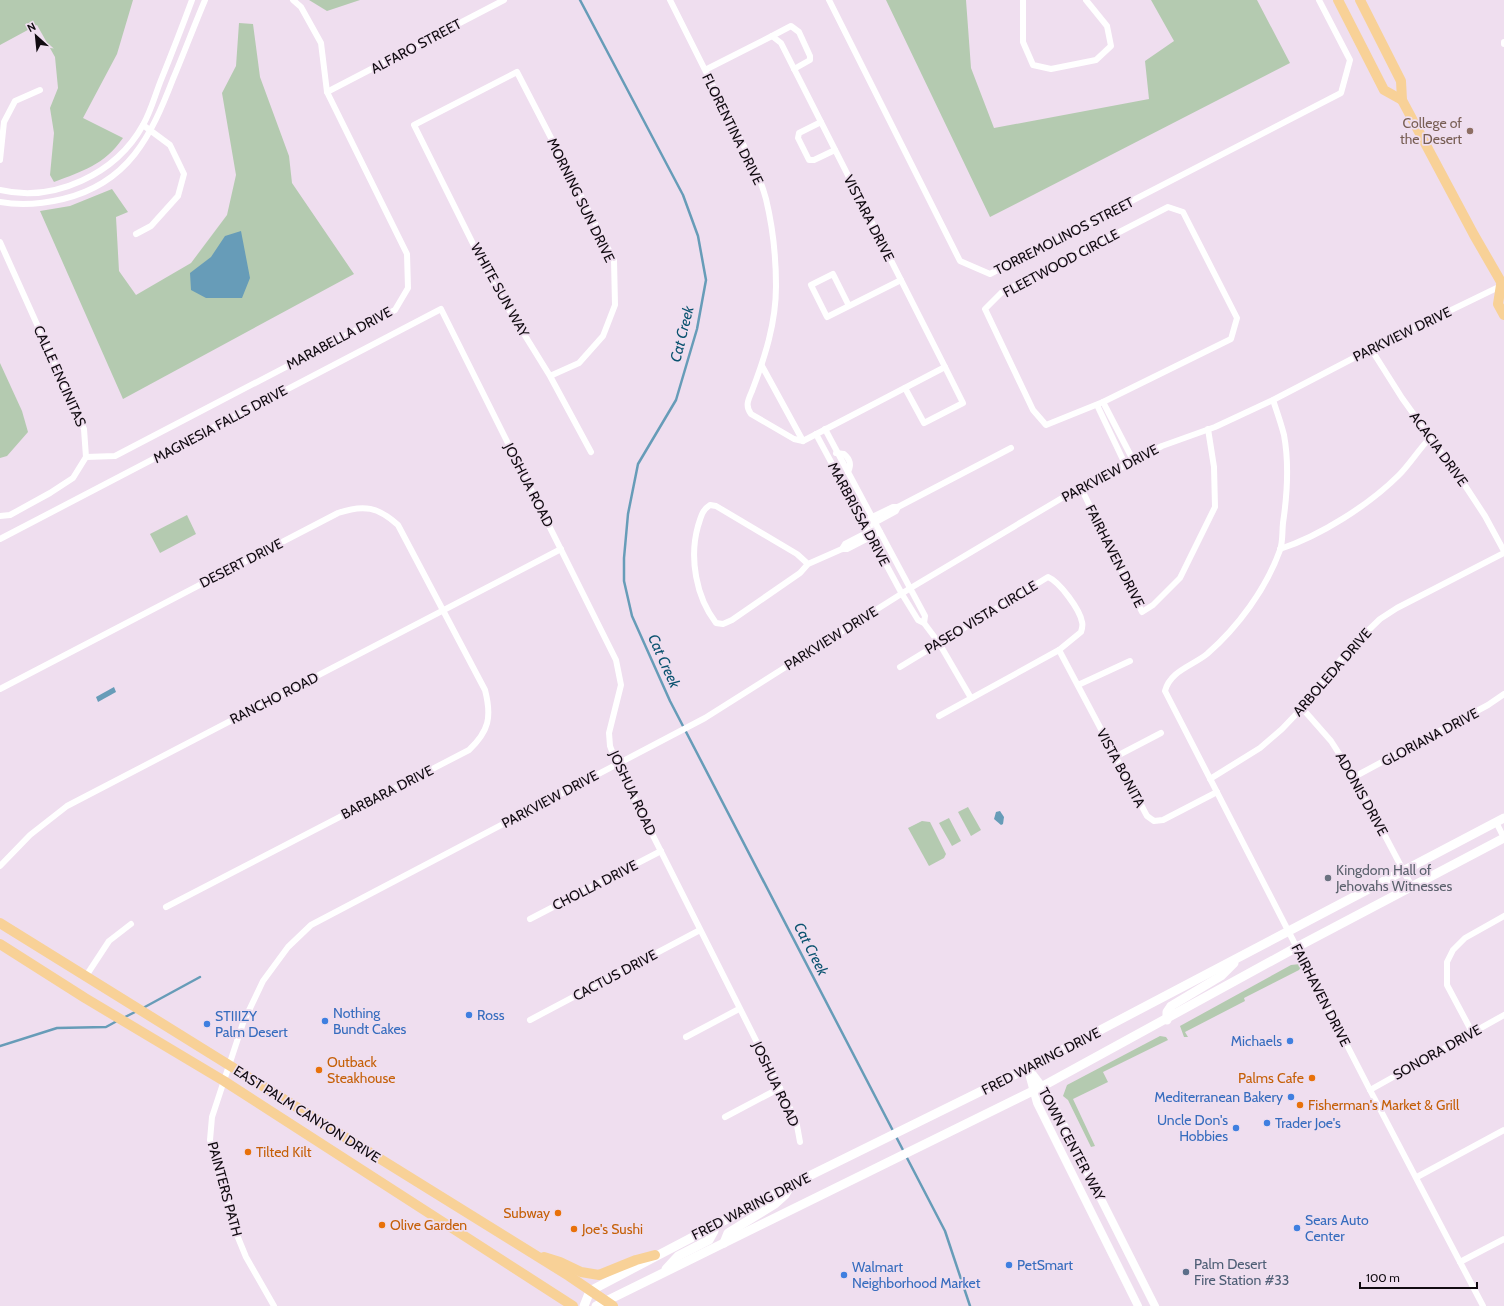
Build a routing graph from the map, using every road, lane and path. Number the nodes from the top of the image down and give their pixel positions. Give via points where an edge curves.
1 (192, 0) edge
2 (205, 0) edge
3 (294, 0) edge
4 (504, 0) edge
5 (670, 0) edge
6 (829, 0) edge
7 (1023, 0) edge
8 (1086, 0) edge
9 (1319, 0) edge
10 (1338, 0) edge
11 (1360, 0) edge
12 (772, 36) junction
13 (794, 69) junction
14 (705, 70) junction
15 (517, 72) joint
16 (40, 90) dead end
17 (327, 92) junction
18 (1402, 100) junction
19 (821, 122) junction
20 (143, 125) junction
21 (151, 131) junction
22 (835, 150) junction
23 (0, 160) edge
24 (0, 190) edge
25 (0, 202) edge
26 (136, 234) dead end
27 (0, 242) edge
28 (901, 280) junction
29 (1503, 285) edge
30 (849, 306) junction
31 (441, 309) joint
32 (1504, 315) edge
33 (1371, 349) junction
34 (762, 366) junction
35 (946, 367) junction
36 (550, 376) junction
37 (905, 388) junction
38 (1273, 400) junction
39 (1100, 404) junction
40 (825, 429) junction
41 (1208, 430) junction
42 (816, 434) junction
43 (1430, 438) junction
44 (804, 441) junction
45 (1011, 448) dead end
46 (591, 452) dead end
47 (838, 452) junction
48 (86, 456) junction
49 (829, 457) junction
50 (1133, 460) junction
51 (1125, 464) junction
52 (854, 482) junction
53 (845, 487) junction
54 (1081, 488) junction
55 (0, 516) edge
56 (876, 525) junction
57 (868, 529) junction
58 (0, 539) edge
59 (561, 549) junction
60 (1280, 549) junction
61 (1504, 552) edge
62 (808, 564) junction
63 (909, 589) junction
64 (902, 594) junction
65 (443, 610) junction
66 (924, 623) junction
67 (939, 643) junction
68 (1059, 650) junction
69 (1130, 660) dead end
70 (900, 667) dead end
71 (1078, 685) junction
72 (0, 689) edge
73 (1504, 694) edge
74 (972, 698) junction
75 (1302, 708) junction
76 (939, 716) dead end
77 (1161, 733) dead end
78 (1115, 758) junction
79 (617, 764) junction
80 (1354, 777) junction
81 (1210, 780) junction
82 (1217, 792) junction
83 (1500, 820) edge
84 (1504, 838) edge
85 (661, 851) junction
86 (0, 866) edge
87 (1403, 871) junction
88 (1412, 887) junction
89 (166, 907) dead end
90 (1504, 916) edge
91 (530, 919) dead end
92 (0, 923) edge
93 (131, 924) dead end
94 (700, 930) junction
95 (1288, 931) junction
96 (0, 944) edge
97 (1297, 948) junction
98 (1240, 956) junction
99 (86, 976) junction
100 (739, 1009) junction
101 (1504, 1015) edge
102 (530, 1020) dead end
103 (1167, 1020) junction
104 (1472, 1032) junction
105 (686, 1037) dead end
106 (229, 1065) junction
107 (1028, 1068) junction
108 (224, 1081) junction
109 (1043, 1086) junction
110 (780, 1088) junction
111 (1370, 1090) junction
112 (1032, 1092) junction
113 (726, 1117) dead end
114 (1504, 1130) edge
115 (800, 1142) dead end
116 (1416, 1177) junction
117 (791, 1185) junction
118 (713, 1225) junction
119 (1504, 1239) edge
120 (724, 1243) junction
121 (533, 1254) junction
122 (655, 1255) junction
123 (1460, 1262) junction
124 (663, 1272) junction
125 (590, 1291) junction
126 (610, 1304) edge
127 (274, 1306) edge
128 (573, 1306) edge
129 (584, 1306) edge
130 (596, 1306) edge
131 (1138, 1306) edge
132 (1155, 1306) edge
133 (1483, 1306) edge

1 - 20 street
2 - 21 street
3 - 17 street, MARABELLA DRIVE via 301,7 321,43
4 - 17 street, ALFARO STREET
5 - 14 street, FLORENTINA DRIVE
6 - 9 street, TORREMOLINOS STREET via 960,260 990,274 1340,93 1350,60
7 - 8 street via 1023,42 1033,65 1051,69 1096,60 1111,46 1107,26
10 - 18 main road via 1384,90
11 - 18 main road via 1401,81
12 - 13 street, VISTARA DRIVE via 781,43
12 - 13 street via 791,26 799,32 810,60
12 - 14 street
13 - 19 street, VISTARA DRIVE
14 - 34 street, FLORENTINA DRIVE via 756,171 773,233 776,297 772,330
15 - 36 street, MORNING SUN DRIVE via 614,260 615,304 603,336 579,363
15 - 36 street, WHITE SUN WAY via 414,125 492,282
16 - 23 street via 15,101 4,122
17 - 48 street, MARABELLA DRIVE via 407,254 408,288 395,310 115,456
18 - 29 main road
19 - 22 street, VISTARA DRIVE
19 - 22 street via 799,134 798,138 809,160
20 - 21 street
20 - 24 street via 123,151 107,165 82,180 62,188 37,193 16,194
21 - 25 street via 130,161 90,190 52,202
21 - 26 street via 170,145 184,174 178,196 151,226
22 - 28 street, VISTARA DRIVE
27 - 48 street, CALLE ENCINITAS via 84,428
28 - 30 street
28 - 35 street, VISTARA DRIVE
29 - 32 main road via 1498,304
29 - 33 street, PARKVIEW DRIVE
30 - 30 street via 827,317 811,285 833,274
31 - 58 street, MAGNESIA FALLS DRIVE
31 - 59 street, JOSHUA ROAD
33 - 38 street, PARKVIEW DRIVE
33 - 43 street, ACACIA DRIVE
34 - 44 street
34 - 44 street, FLORENTINA DRIVE via 748,400 748,410 794,439
35 - 37 street
35 - 37 street, VISTARA DRIVE via 963,403 924,423
36 - 46 street, WHITE SUN WAY
37 - 40 street
38 - 41 street, PARKVIEW DRIVE
38 - 60 street via 1284,436 1287,486
39 - 39 street, FLEETWOOD CIRCLE via 1046,425 1033,410 985,309 1001,293 1168,207 1183,212 1237,318 1231,339
39 - 50 street
39 - 51 street
40 - 42 street
40 - 47 street, MARBRISSA DRIVE
41 - 50 street, PARKVIEW DRIVE via 1162,446
41 - 54 street, FAIRHAVEN DRIVE via 1214,467 1215,507 1180,578 1153,605 1142,612
42 - 44 street
42 - 49 street, MARBRISSA DRIVE
43 - 60 street via 1400,475 1368,502 1300,542
43 - 61 street, ACACIA DRIVE via 1474,498
45 - 56 street via 898,507 896,511 885,514
47 - 49 street
47 - 52 street, MARBRISSA DRIVE
48 - 55 street via 73,478 10,515
49 - 53 street, MARBRISSA DRIVE
50 - 51 street, PARKVIEW DRIVE
51 - 54 street, PARKVIEW DRIVE
52 - 53 street
52 - 56 street, MARBRISSA DRIVE
53 - 57 street, MARBRISSA DRIVE
54 - 63 street, PARKVIEW DRIVE
56 - 57 street
56 - 57 street
56 - 63 street, MARBRISSA DRIVE
57 - 62 street via 856,541 845,544 842,549
57 - 64 street, MARBRISSA DRIVE
59 - 65 street, RANCHO ROAD
59 - 79 street, JOSHUA ROAD via 617,666 621,685 609,733 610,746
60 - 81 street, FAIRHAVEN DRIVE via 1265,581 1233,628 1207,654 1173,675 1167,682 1165,691
61 - 75 street, ARBOLEDA DRIVE via 1380,619 1351,647
62 - 62 street via 798,554 716,506 710,505 702,513 693,555 696,575 709,614 716,623 723,624 732,620 800,573
63 - 64 street, PARKVIEW DRIVE
63 - 66 street, MARBRISSA DRIVE via 925,616
64 - 66 street, MARBRISSA DRIVE via 918,620
64 - 79 street, PARKVIEW DRIVE via 704,718
65 - 72 street, DESERT DRIVE via 398,525 387,515 370,508 354,507 331,516
65 - 86 street, RANCHO ROAD via 67,806 30,835
65 - 89 street, BARBARA DRIVE via 485,690 489,705 488,724 481,739 469,750
66 - 67 street
67 - 68 street, PASEO VISTA CIRCLE via 1048,577 1056,580 1065,591 1082,622 1081,632
67 - 70 street, PASEO VISTA CIRCLE
67 - 74 street
68 - 71 street, VISTA BONITA
68 - 74 street, PASEO VISTA CIRCLE
69 - 71 street
71 - 78 street, VISTA BONITA
73 - 80 street, GLORIANA DRIVE
74 - 76 street, PASEO VISTA CIRCLE
75 - 80 street, ADONIS DRIVE via 1331,740
75 - 81 street, ARBOLEDA DRIVE via 1260,748
77 - 78 street
78 - 82 street, VISTA BONITA via 1147,816 1154,821 1163,820
79 - 85 street, JOSHUA ROAD
79 - 106 street, PARKVIEW DRIVE via 311,926 288,947 263,981 243,1023
80 - 87 street, ADONIS DRIVE
81 - 82 street, FAIRHAVEN DRIVE
82 - 95 street, FAIRHAVEN DRIVE
83 - 84 street
83 - 87 main road, FRED WARING DRIVE
84 - 88 main road, FRED WARING DRIVE
85 - 91 street, CHOLLA DRIVE
85 - 94 street, JOSHUA ROAD
87 - 88 street, ADONIS DRIVE
87 - 95 main road, FRED WARING DRIVE
88 - 97 main road, FRED WARING DRIVE
90 - 104 street via 1465,938 1453,950 1447,962 1447,986
92 - 99 main road, EAST PALM CANYON DRIVE
93 - 99 street via 109,941
94 - 100 street, JOSHUA ROAD
94 - 102 street, CACTUS DRIVE
95 - 97 street, FAIRHAVEN DRIVE
95 - 98 main road, FRED WARING DRIVE
96 - 108 main road, EAST PALM CANYON DRIVE
97 - 103 main road, FRED WARING DRIVE
97 - 111 street, FAIRHAVEN DRIVE
98 - 103 main road via 1221,976 1171,1006 1167,1012
98 - 107 main road, FRED WARING DRIVE
99 - 106 main road, EAST PALM CANYON DRIVE
100 - 105 street
100 - 110 street, JOSHUA ROAD
101 - 104 street, SONORA DRIVE
103 - 109 main road, FRED WARING DRIVE
104 - 111 street, SONORA DRIVE
106 - 108 street, PAINTERS PATH
106 - 121 main road, EAST PALM CANYON DRIVE
107 - 109 street, TOWN CENTER WAY
107 - 112 street, TOWN CENTER WAY
107 - 117 main road, FRED WARING DRIVE
108 - 127 street, PAINTERS PATH via 212,1117 210,1140 237,1235 246,1257
108 - 128 main road, EAST PALM CANYON DRIVE
109 - 112 main road, FRED WARING DRIVE
109 - 132 street, TOWN CENTER WAY
110 - 113 street
110 - 115 street, JOSHUA ROAD via 796,1120
111 - 116 street, FAIRHAVEN DRIVE
112 - 120 main road, FRED WARING DRIVE
112 - 131 street, TOWN CENTER WAY
114 - 116 street
116 - 123 street, FAIRHAVEN DRIVE
117 - 118 main road, FRED WARING DRIVE
117 - 120 main road via 775,1204 728,1233
118 - 122 main road, FRED WARING DRIVE
118 - 124 main road via 714,1231 709,1240 678,1256
119 - 123 street
120 - 124 main road, FRED WARING DRIVE
121 - 122 main road via 581,1272 599,1275
121 - 125 main road, EAST PALM CANYON DRIVE
122 - 125 main road, FRED WARING DRIVE
123 - 133 street, FAIRHAVEN DRIVE
124 - 126 main road, FRED WARING DRIVE
125 - 126 main road, EAST PALM CANYON DRIVE
125 - 129 main road
126 - 130 main road, FRED WARING DRIVE

